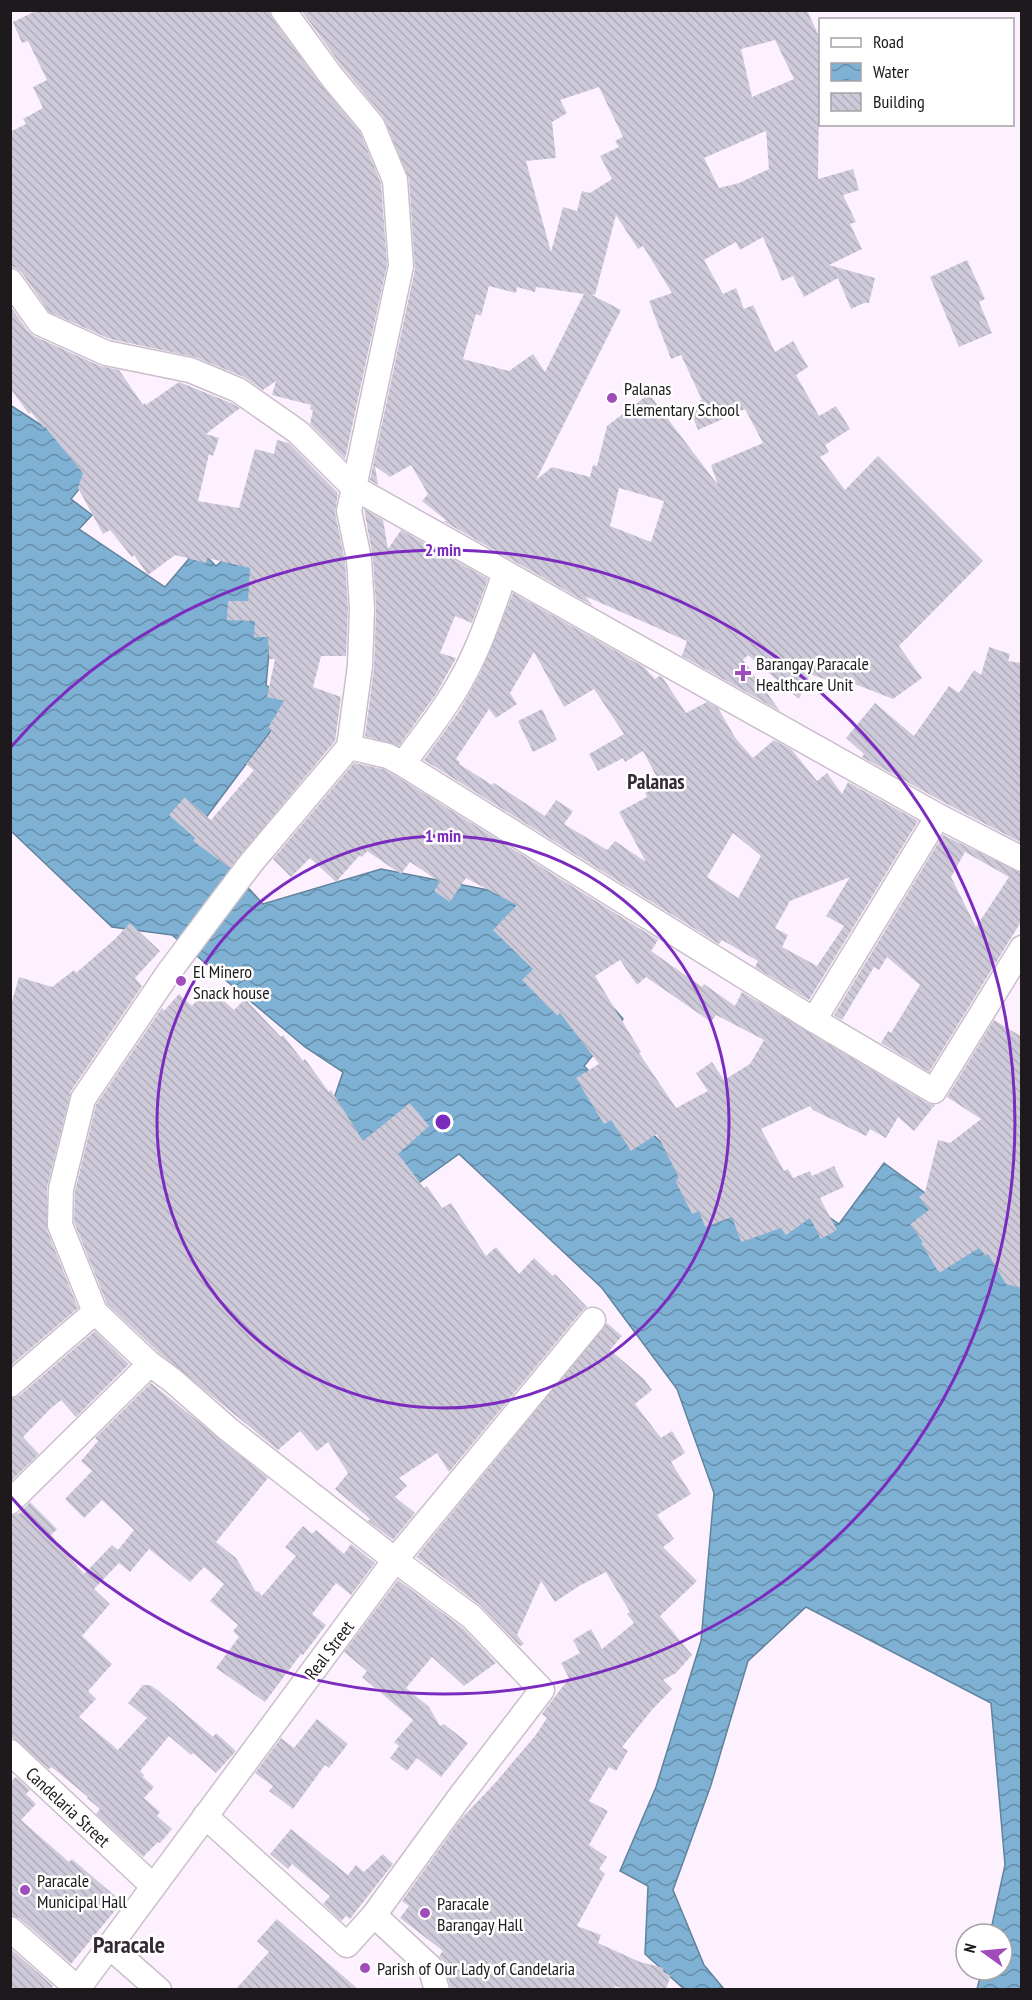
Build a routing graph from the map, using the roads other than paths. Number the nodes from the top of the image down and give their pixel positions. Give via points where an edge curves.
1 (283, 10) edge
2 (10, 281) edge
3 (353, 487) junction
4 (505, 573) junction
5 (349, 747) junction
6 (403, 764) junction
7 (938, 816) junction
8 (1022, 859) edge
9 (1022, 948) edge
10 (813, 1020) junction
11 (95, 1312) junction
12 (593, 1320) dead end
13 (150, 1364) junction
14 (10, 1385) edge
15 (10, 1502) edge
16 (395, 1560) junction
17 (10, 1752) edge
18 (205, 1816) junction
19 (153, 1886) junction
20 (374, 1915) junction
21 (10, 1929) edge
22 (110, 1947) junction
23 (78, 1989) edge
24 (159, 1989) edge
25 (437, 1989) edge

1 - 3 street via 372,125 395,180 400,266
2 - 3 street via 40,323 106,353 190,370 238,390 298,432
3 - 4 street
3 - 5 street via 349,511 362,608 360,666
4 - 6 street via 462,679
4 - 7 street
5 - 6 street via 388,756
5 - 11 street via 251,863 169,972 83,1099 61,1189 60,1226
6 - 10 street
7 - 8 street
7 - 10 street
9 - 10 street via 934,1091
11 - 13 street
11 - 14 street
12 - 16 street, Real Street
13 - 15 street
13 - 16 street
16 - 18 street, Real Street
16 - 20 street via 472,1617 542,1690
17 - 19 street, Candelaria Street
18 - 19 street, Real Street
18 - 20 street via 347,1945
19 - 22 street, Real Street
20 - 25 street via 430,1967
21 - 23 street
22 - 23 street, Real Street
22 - 24 street

